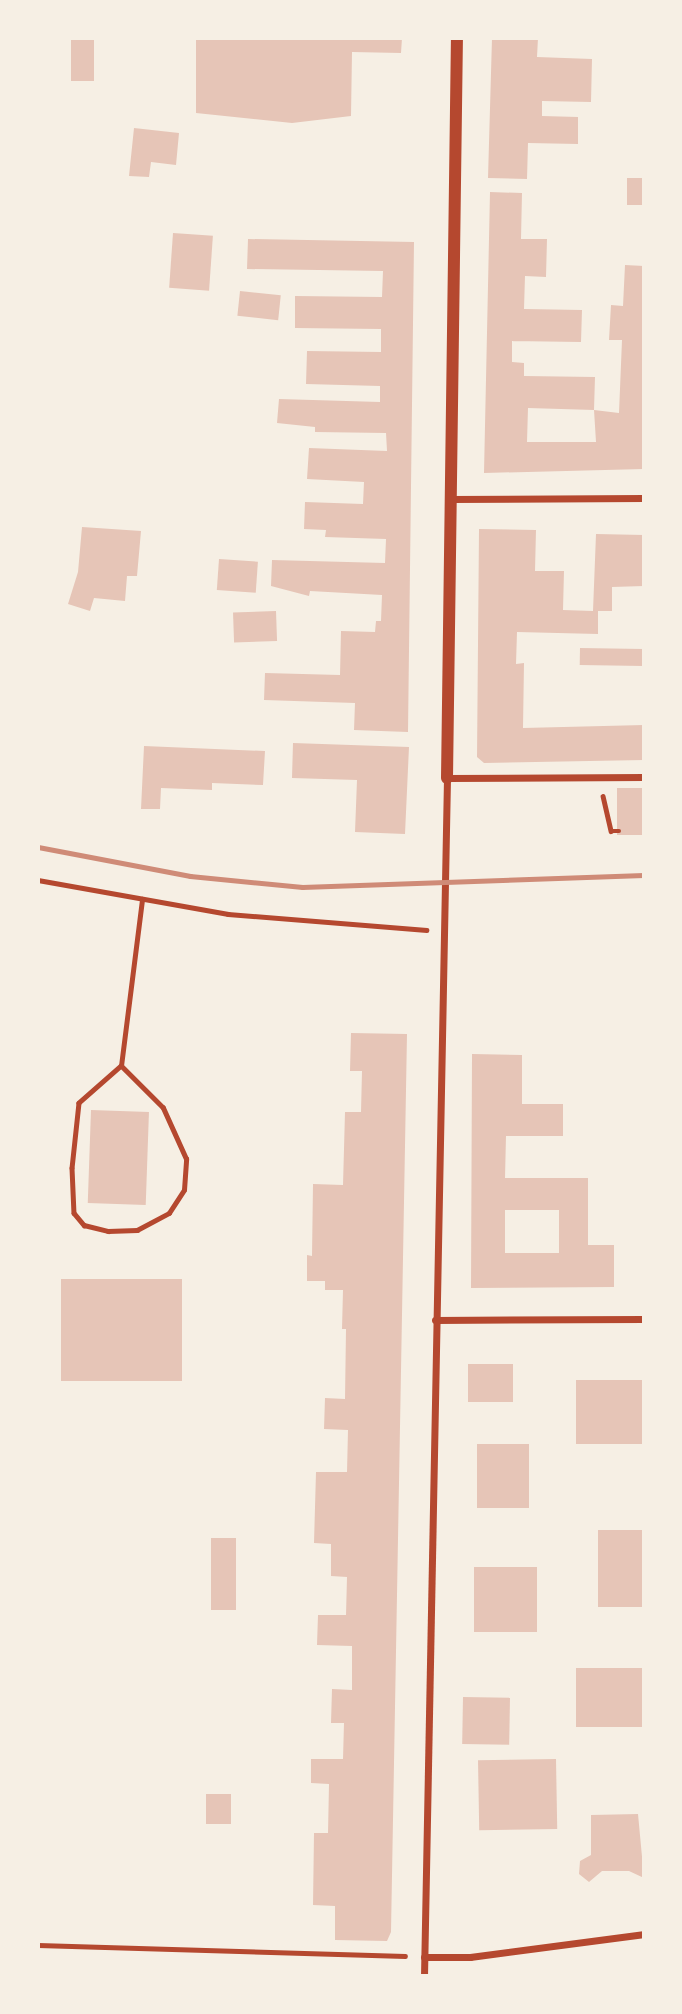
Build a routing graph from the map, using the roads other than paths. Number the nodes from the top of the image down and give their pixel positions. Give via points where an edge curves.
1 (457, 38) edge
2 (643, 498) edge
3 (450, 499) junction
4 (643, 777) edge
5 (447, 778) junction
6 (643, 1319) edge
7 (435, 1320) junction
8 (643, 1934) edge
9 (424, 1957) junction
10 (424, 1976) edge

1 - 3 street
2 - 3 street
3 - 5 street
4 - 5 street
5 - 7 street
6 - 7 street
7 - 9 street
8 - 9 street via 470,1957
9 - 10 street

